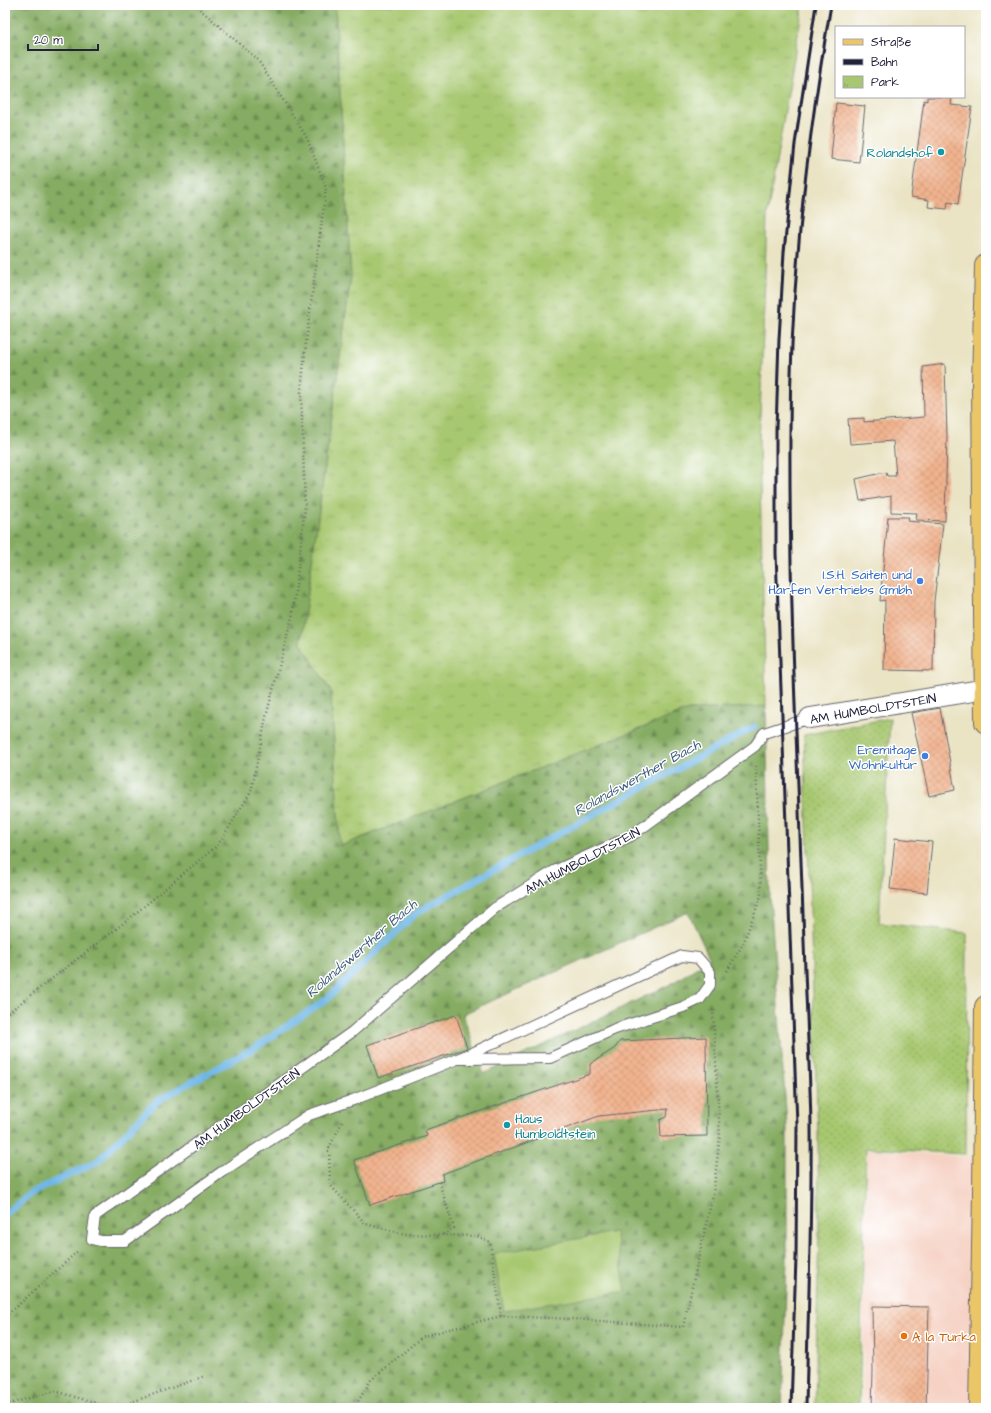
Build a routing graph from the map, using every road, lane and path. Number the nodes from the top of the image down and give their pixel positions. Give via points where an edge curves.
1 (195, 5) edge
2 (986, 266) edge
3 (986, 689) edge
4 (810, 718) joint
5 (986, 722) edge
6 (755, 746) junction
7 (710, 985) junction
8 (986, 1007) edge
9 (5, 1015) edge
10 (457, 1059) junction
11 (353, 1100) junction
12 (439, 1182) dead end
13 (441, 1235) junction
14 (92, 1239) junction
15 (5, 1316) edge
16 (501, 1316) junction
17 (205, 1376) dead end
18 (5, 1405) edge
19 (114, 1408) edge
20 (354, 1408) edge
21 (980, 1408) edge

1 - 9 path via 258,60 307,138 326,188 301,392 305,507 293,613 250,792 218,845
2 - 3 main road via 983,383
3 - 4 street, AM HUMBOLDTSTEIN
3 - 5 main road
4 - 6 lane, AM HUMBOLDTSTEIN via 764,734
6 - 7 path via 761,896 743,944 723,977
6 - 14 lane, AM HUMBOLDTSTEIN via 631,836 554,872 495,908 352,1032 95,1216
7 - 10 lane via 700,999 683,1007 614,1029 550,1058
7 - 10 lane via 710,972 698,958 682,956
7 - 16 path via 714,1013 720,1136 713,1194 683,1327
8 - 21 main road
10 - 11 lane
11 - 13 path via 329,1148 330,1186 366,1224 404,1234
11 - 14 lane via 310,1115 223,1171 124,1241
12 - 13 path via 454,1228
13 - 16 path via 477,1236 490,1242
14 - 15 path
16 - 20 path via 423,1336 371,1380
17 - 19 path
18 - 19 path via 55,1391

